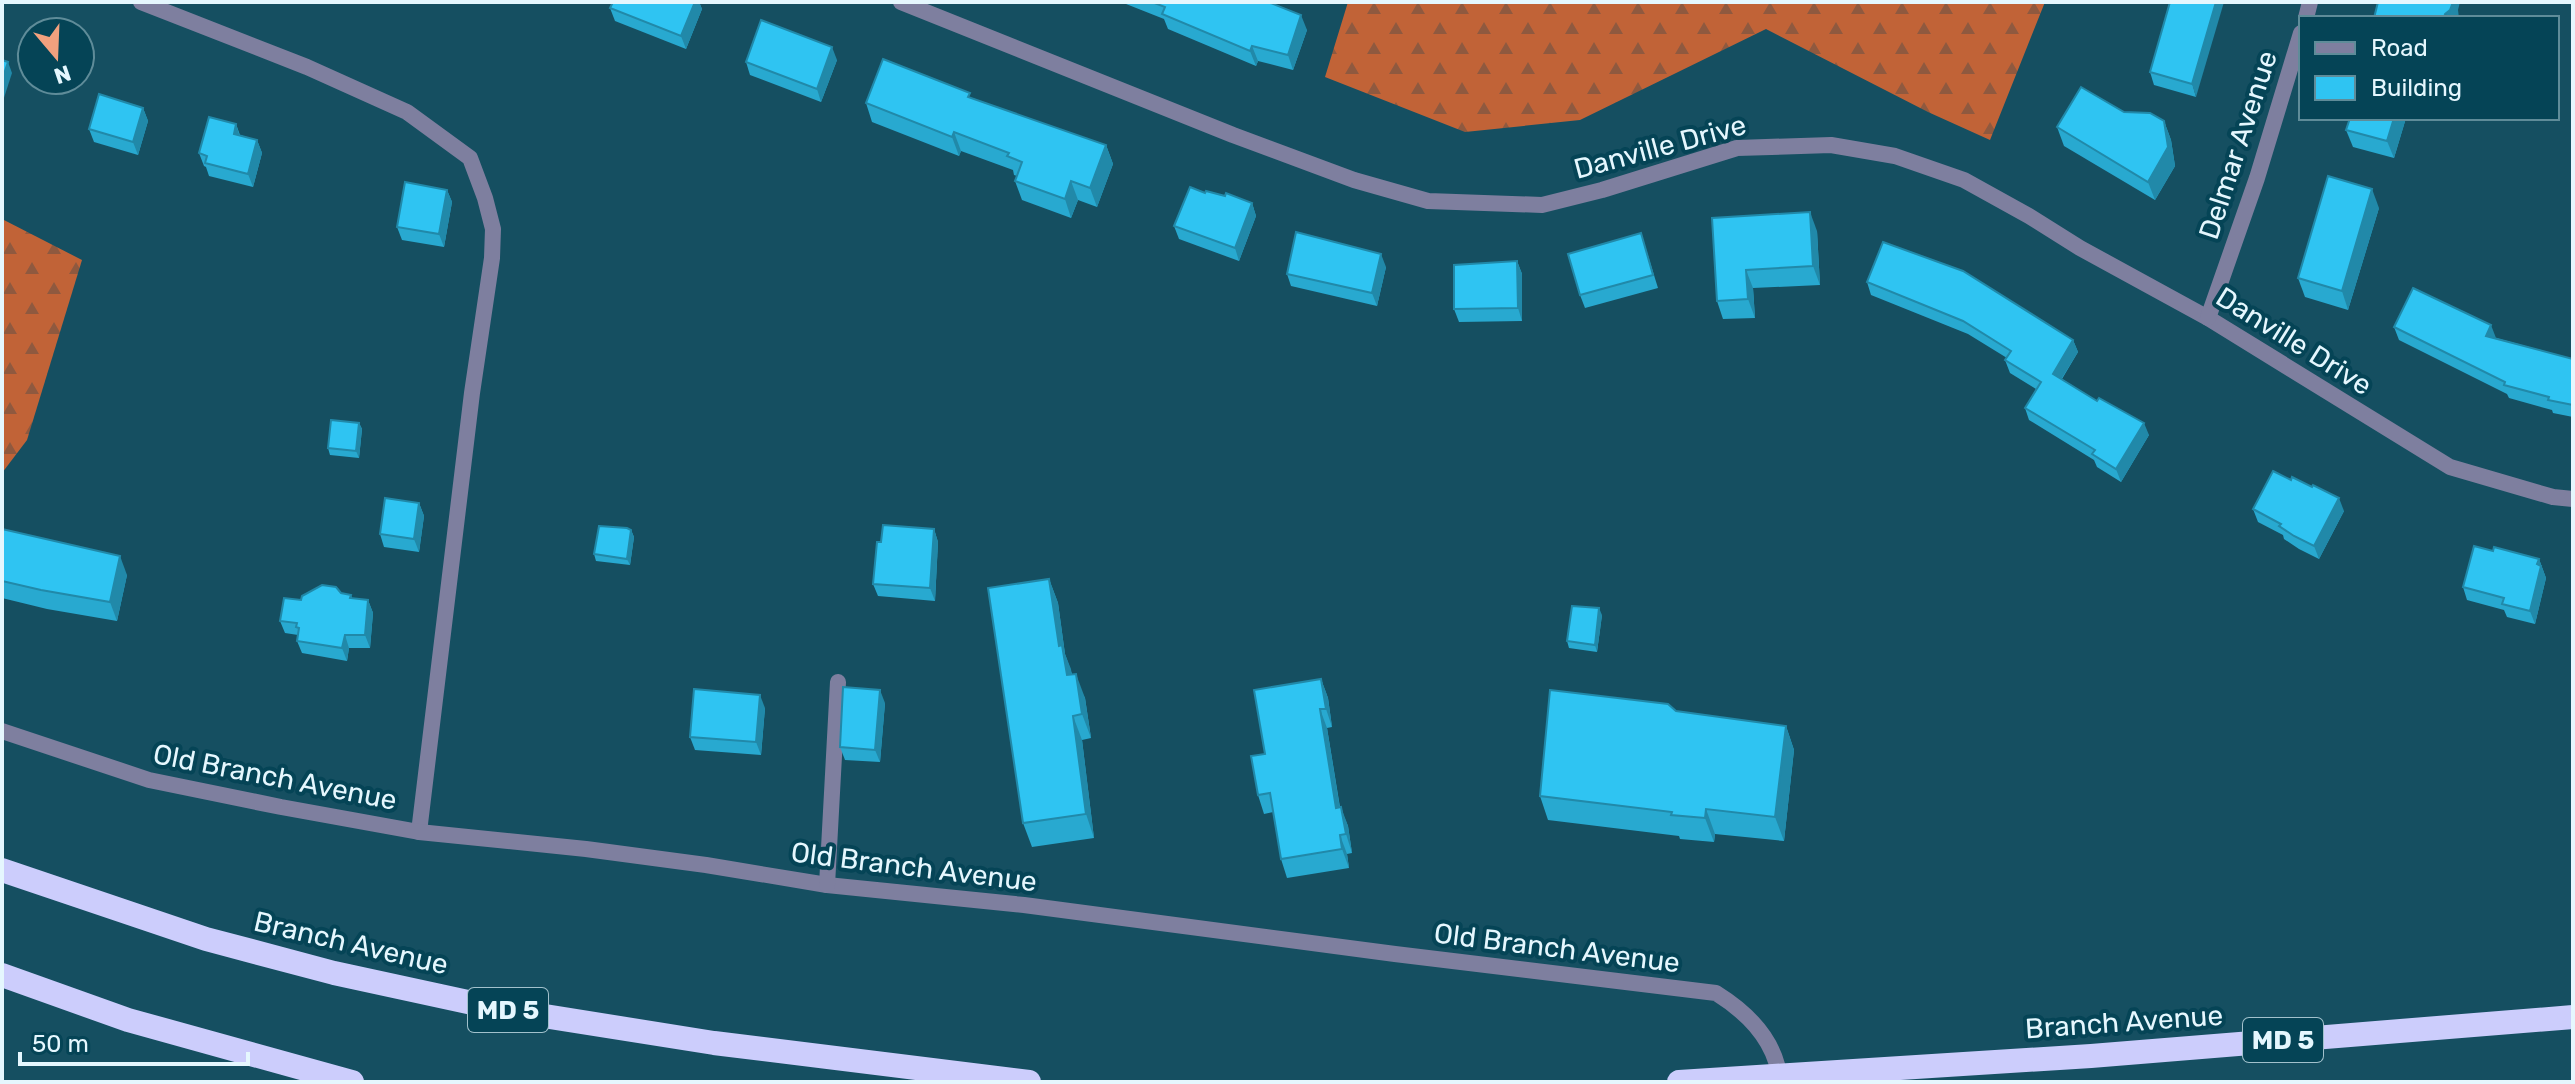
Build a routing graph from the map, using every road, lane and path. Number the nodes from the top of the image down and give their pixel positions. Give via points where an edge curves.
1 (141, 2) edge
2 (901, 2) edge
3 (2299, 40) edge
4 (2208, 318) junction
5 (2573, 499) edge
6 (838, 682) dead end
7 (2, 731) edge
8 (419, 832) junction
9 (2, 870) edge
10 (827, 885) junction
11 (2, 975) edge
12 (2573, 1009) edge
13 (2573, 1017) edge
14 (2461, 1025) junction
15 (1780, 1079) edge
16 (352, 1082) edge
17 (1029, 1082) edge
18 (1679, 1082) edge

1 - 8 street via 407,112 470,158 485,198 493,229 492,258
2 - 4 street, Danville Drive via 1233,135 1428,201 1542,205 1737,148 1831,145 1895,156 1964,180
3 - 4 street, Delmar Avenue
4 - 5 street, Danville Drive via 2450,467
6 - 10 street
7 - 8 street, Old Branch Avenue via 149,780
8 - 10 street, Old Branch Avenue via 676,861
9 - 17 highway, Branch Avenue / MD 5 via 206,939 500,1009 714,1043
10 - 15 street, Old Branch Avenue via 1716,993 1739,1007 1764,1034
11 - 16 highway via 128,1020
12 - 14 highway
13 - 14 highway, Branch Avenue / MD 5
14 - 15 highway, Branch Avenue / MD 5
15 - 18 highway, Branch Avenue / MD 5

